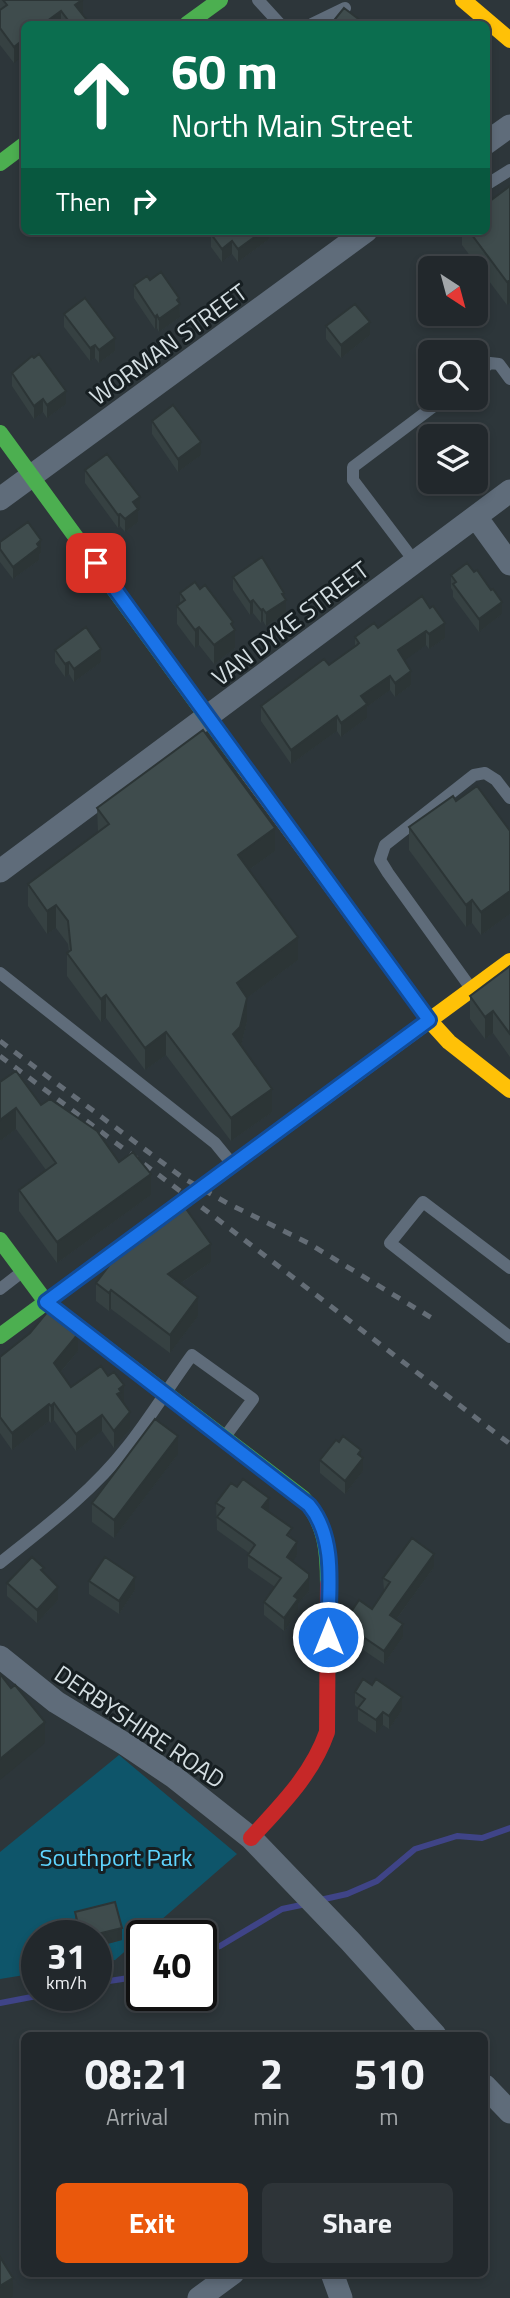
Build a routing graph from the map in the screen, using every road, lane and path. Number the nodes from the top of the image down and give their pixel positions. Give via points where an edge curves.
1 (258, 0) edge
2 (217, 1) edge
3 (349, 8) edge
4 (477, 8) edge
5 (191, 21) edge
6 (277, 21) edge
7 (319, 21) edge
8 (510, 40) edge
9 (510, 126) edge
10 (490, 140) edge
11 (21, 147) edge
12 (0, 163) edge
13 (510, 170) edge
14 (490, 182) edge
15 (361, 235) edge
16 (488, 365) edge
17 (510, 379) edge
18 (429, 410) edge
19 (0, 433) edge
20 (32, 476) junction
21 (510, 491) edge
22 (0, 499) edge
23 (475, 517) junction
24 (415, 562) junction
25 (510, 564) edge
26 (209, 716) junction
27 (510, 798) edge
28 (0, 871) edge
29 (510, 961) edge
30 (0, 973) edge
31 (472, 989) junction
32 (429, 1020) junction
33 (510, 1090) edge
34 (234, 1165) junction
35 (0, 1240) edge
36 (510, 1268) edge
37 (23, 1271) junction
38 (0, 1289) edge
39 (46, 1302) junction
40 (0, 1336) edge
41 (510, 1337) edge
42 (164, 1393) junction
43 (224, 1439) junction
44 (0, 1563) edge
45 (0, 1657) edge
46 (251, 1838) junction
47 (426, 2032) edge
48 (488, 2089) edge
49 (510, 2112) edge
50 (228, 2277) edge
51 (199, 2298) edge

1 - 6 lane
2 - 5 street
3 - 7 lane
4 - 8 street
9 - 10 street
11 - 12 street
13 - 14 lane
15 - 20 street, WORMAN STREET
16 - 17 lane via 499,365
18 - 24 lane via 353,467 353,480
19 - 20 street
20 - 22 street, WORMAN STREET
20 - 26 street
21 - 23 street, VAN DYKE STREET
23 - 24 street, VAN DYKE STREET
23 - 25 street
24 - 26 street, VAN DYKE STREET
26 - 28 street, VAN DYKE STREET
26 - 32 street
27 - 31 lane via 496,780 485,773 474,775 386,845 380,860
29 - 31 street
30 - 34 lane via 215,1143
31 - 32 street
32 - 33 street via 449,1042
32 - 34 street
34 - 39 street
35 - 37 street
36 - 41 lane via 423,1202 390,1243
37 - 38 lane
37 - 39 street
39 - 40 street
39 - 42 street
42 - 43 street
42 - 43 lane via 192,1355 253,1399
42 - 44 lane via 93,1486
43 - 46 street via 303,1498 324,1528 327,1542 327,1727 318,1758
45 - 46 street, DERBYSHIRE ROAD via 56,1702 174,1777
46 - 47 street, DERBYSHIRE ROAD via 350,1941
48 - 49 street
50 - 51 street

